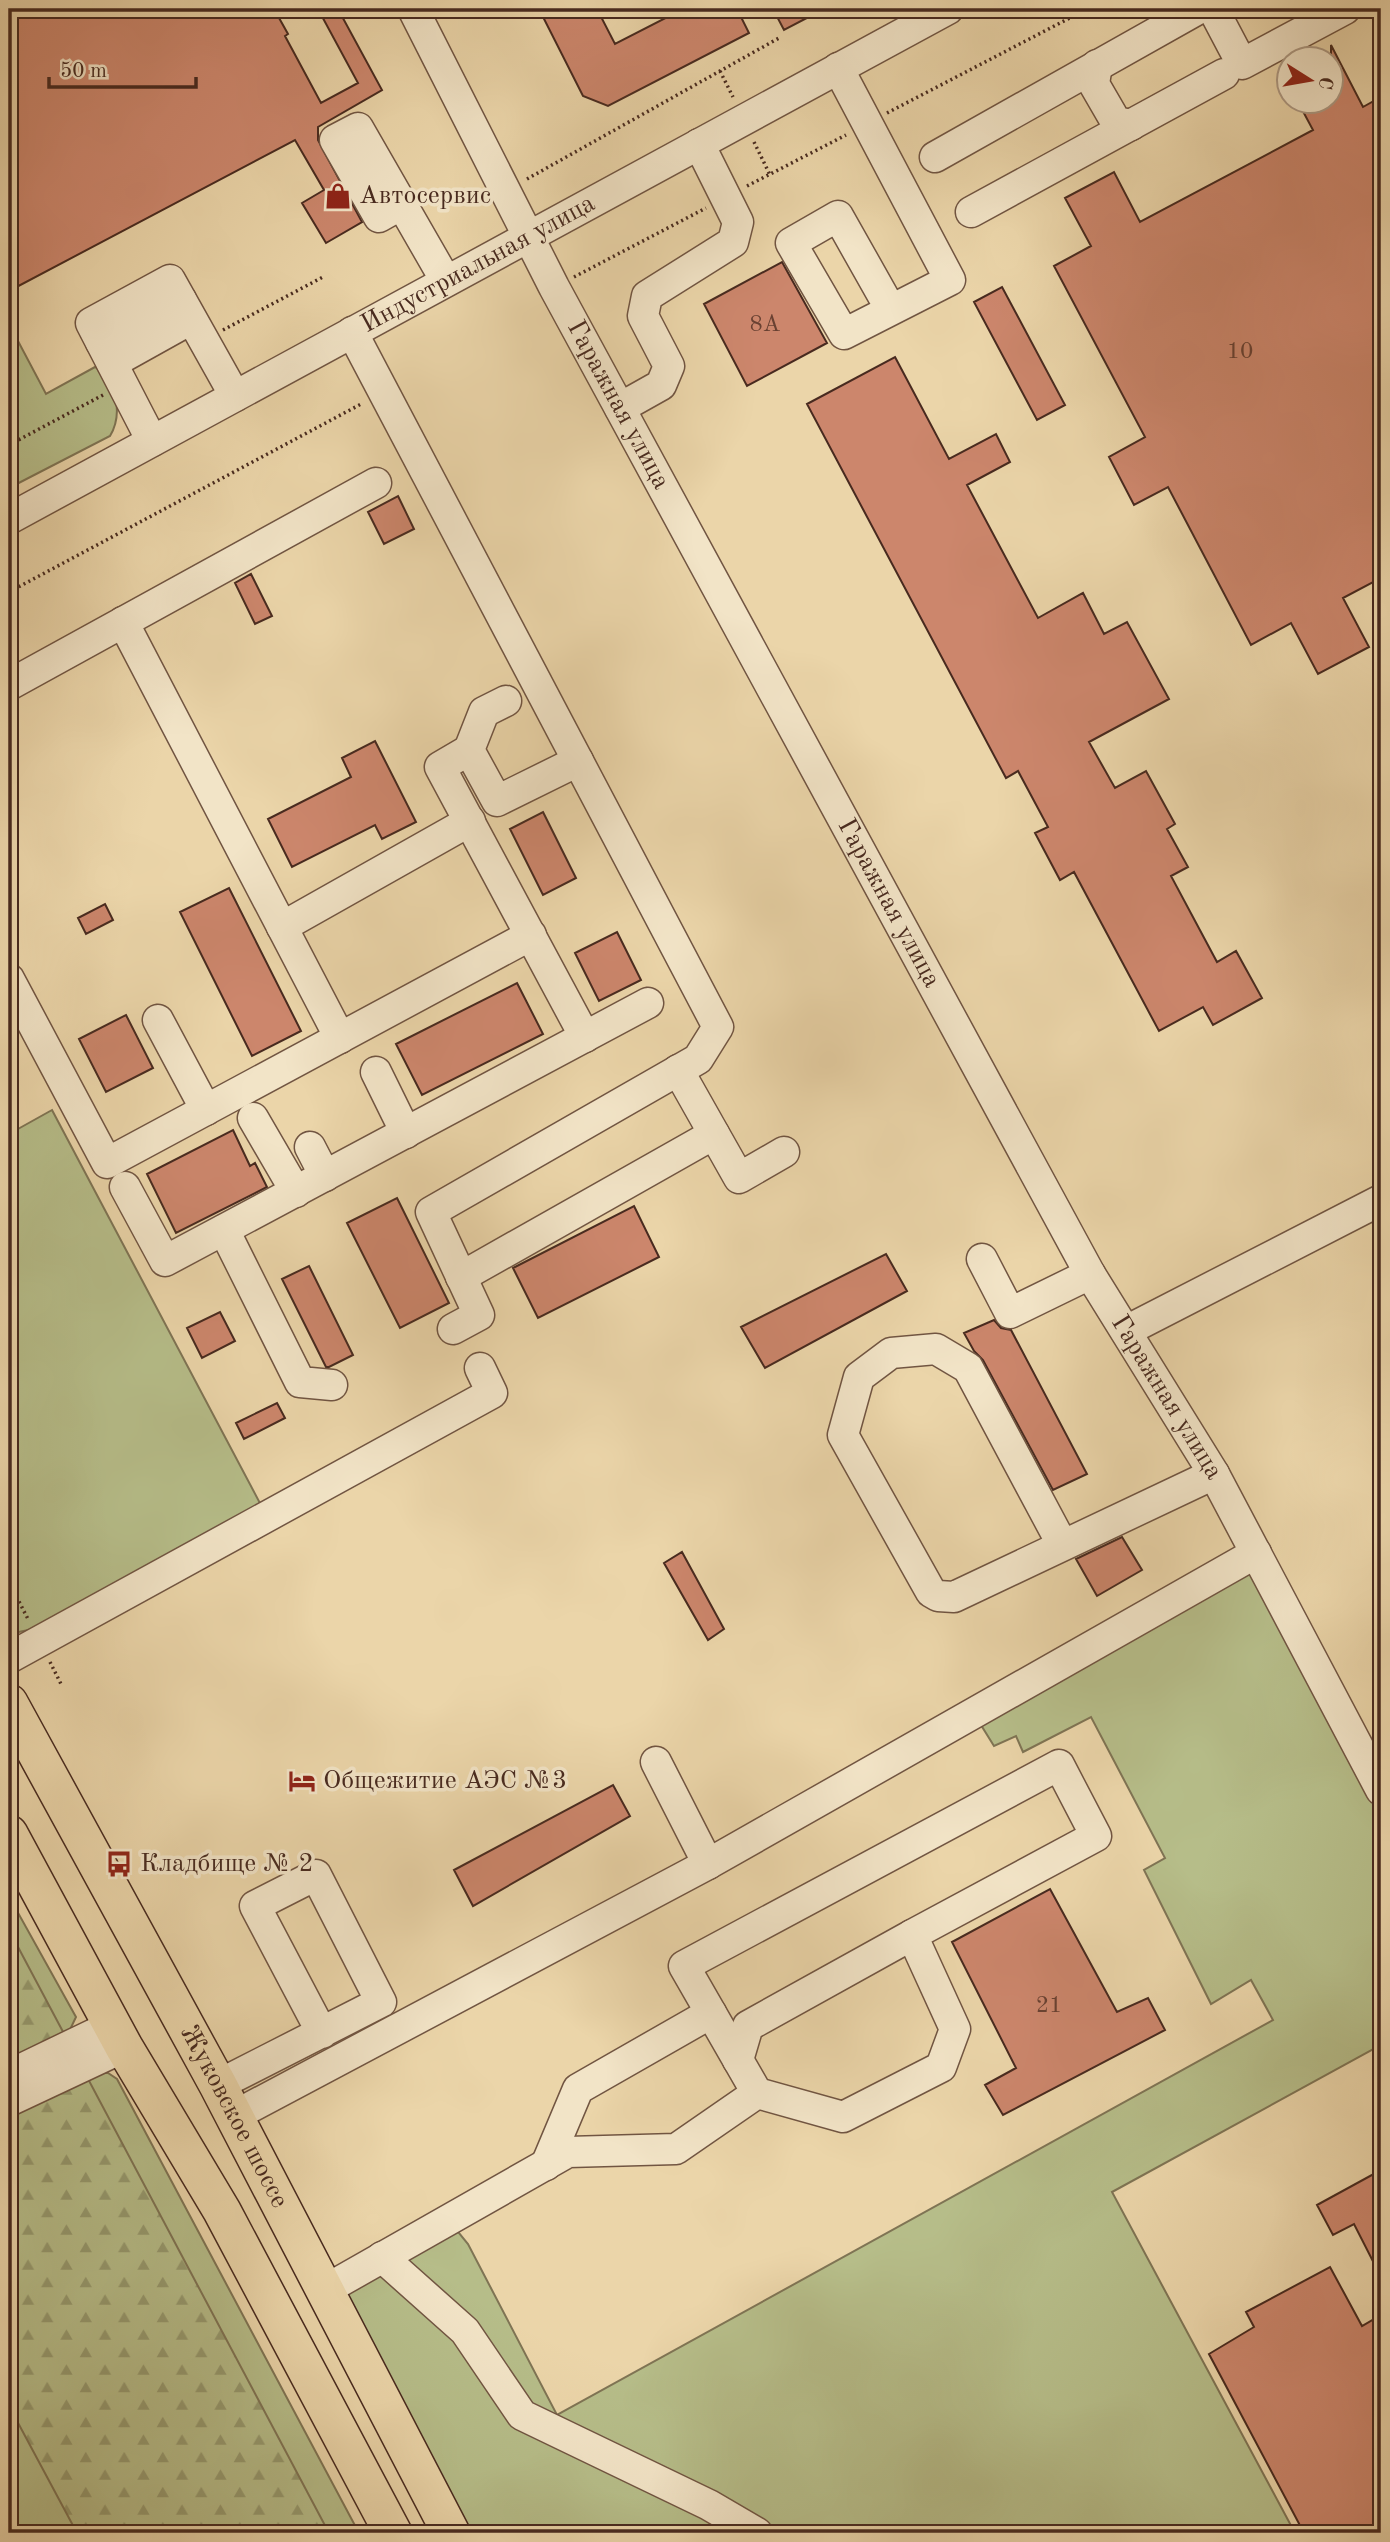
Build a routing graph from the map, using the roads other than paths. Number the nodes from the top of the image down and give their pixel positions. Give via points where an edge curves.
1 (413, 9) edge
2 (948, 9) edge
3 (1198, 9) edge
4 (1213, 9) edge
5 (1345, 9) edge
6 (1097, 65) junction
7 (838, 68) junction
8 (1224, 74) dead end
9 (1131, 125) junction
10 (699, 144) junction
11 (936, 157) dead end
12 (402, 204) dead end
13 (971, 212) dead end
14 (527, 238) junction
15 (446, 281) junction
16 (186, 310) junction
17 (891, 310) dead end
18 (352, 332) junction
19 (106, 352) junction
20 (235, 396) junction
21 (620, 408) junction
22 (152, 441) junction
23 (376, 483) dead end
24 (9, 519) edge
25 (123, 622) junction
26 (9, 685) edge
27 (506, 701) dead end
28 (469, 750) junction
29 (578, 761) junction
30 (470, 821) junction
31 (282, 927) junction
32 (531, 935) junction
33 (9, 979) edge
34 (648, 1003) dead end
35 (158, 1020) dead end
36 (585, 1037) junction
37 (340, 1038) junction
38 (678, 1070) junction
39 (376, 1072) dead end
40 (206, 1110) junction
41 (253, 1118) dead end
42 (406, 1132) junction
43 (714, 1134) junction
44 (310, 1147) dead end
45 (784, 1152) dead end
46 (325, 1176) junction
47 (125, 1187) dead end
48 (296, 1192) junction
49 (1381, 1200) edge
50 (224, 1230) junction
51 (982, 1259) dead end
52 (1090, 1274) junction
53 (461, 1277) junction
54 (453, 1329) dead end
55 (1126, 1331) junction
56 (480, 1368) dead end
57 (332, 1385) dead end
58 (1214, 1474) junction
59 (1062, 1544) junction
60 (1256, 1553) junction
61 (9, 1658) edge
62 (9, 1703) edge
63 (656, 1762) dead end
64 (1381, 1790) edge
65 (9, 1834) edge
66 (708, 1864) junction
67 (912, 1935) junction
68 (711, 2013) junction
69 (322, 2033) dead end
70 (118, 2036) junction
71 (738, 2060) junction
72 (9, 2075) edge
73 (757, 2093) junction
74 (9, 2101) edge
75 (226, 2101) junction
76 (546, 2165) junction
77 (382, 2257) junction
78 (325, 2290) junction
79 (393, 2533) edge
80 (451, 2533) edge
81 (757, 2533) edge

1 - 14 street, Гаражная улица
2 - 7 street, Индустриальная улица
3 - 6 street
4 - 5 street via 1242,64
6 - 9 street via 1094,84 1116,122
6 - 11 street
7 - 10 street, Индустриальная улица
7 - 17 street via 950,280
8 - 9 street
9 - 13 street
10 - 14 street, Индустриальная улица
10 - 21 street via 738,222 733,242 647,296 643,316 669,366 661,385
12 - 15 street via 379,216 335,140 358,128 392,187
14 - 15 street, Индустриальная улица
14 - 21 street, Гаражная улица
15 - 18 street, Индустриальная улица
16 - 19 street
16 - 19 street via 170,280 92,323
16 - 20 street
18 - 20 street, Индустриальная улица
18 - 29 street
19 - 22 street
20 - 22 street, Индустриальная улица
21 - 52 street, Гаражная улица
22 - 24 street, Индустриальная улица
23 - 25 street
25 - 26 street
25 - 31 street
27 - 28 street via 484,712
28 - 29 street via 497,800
28 - 30 street via 440,767
29 - 38 street via 718,1027 698,1059
30 - 31 street
30 - 32 street
31 - 37 street
32 - 36 street
32 - 37 street
33 - 40 street via 107,1163
34 - 36 street
35 - 40 street
36 - 42 street
37 - 40 street
38 - 43 street
38 - 53 street via 431,1212
39 - 42 street
41 - 48 street
42 - 46 street
43 - 45 street via 739,1178
43 - 53 street
44 - 46 street
46 - 48 street
47 - 50 street via 165,1261
48 - 50 street
49 - 55 street
50 - 57 street via 300,1382
51 - 52 street via 1010,1313
52 - 55 street, Гаражная улица
53 - 54 street via 479,1315
55 - 58 street, Гаражная улица
56 - 61 street via 492,1393
58 - 59 street
58 - 60 street, Гаражная улица
59 - 59 street via 954,1597 937,1597 843,1434 859,1377 891,1353 936,1349 968,1368
60 - 64 street, Гаражная улица
60 - 66 street
62 - 75 main road, Жуковское шоссе
63 - 66 street
65 - 70 main road
66 - 75 street
67 - 68 street via 1096,1836 1059,1765 684,1966
67 - 71 street via 748,2026
67 - 73 street via 955,2029 941,2067 843,2117
68 - 71 street
68 - 76 street via 578,2089
69 - 75 street via 255,1906 316,1874 381,2002 312,2038
70 - 72 street
70 - 74 street
70 - 79 main road via 222,2211
71 - 73 street
73 - 76 street via 676,2149 568,2152
75 - 78 main road, Жуковское шоссе
76 - 77 street
77 - 78 street
77 - 81 street via 465,2331 522,2415
78 - 80 main road, Жуковское шоссе

